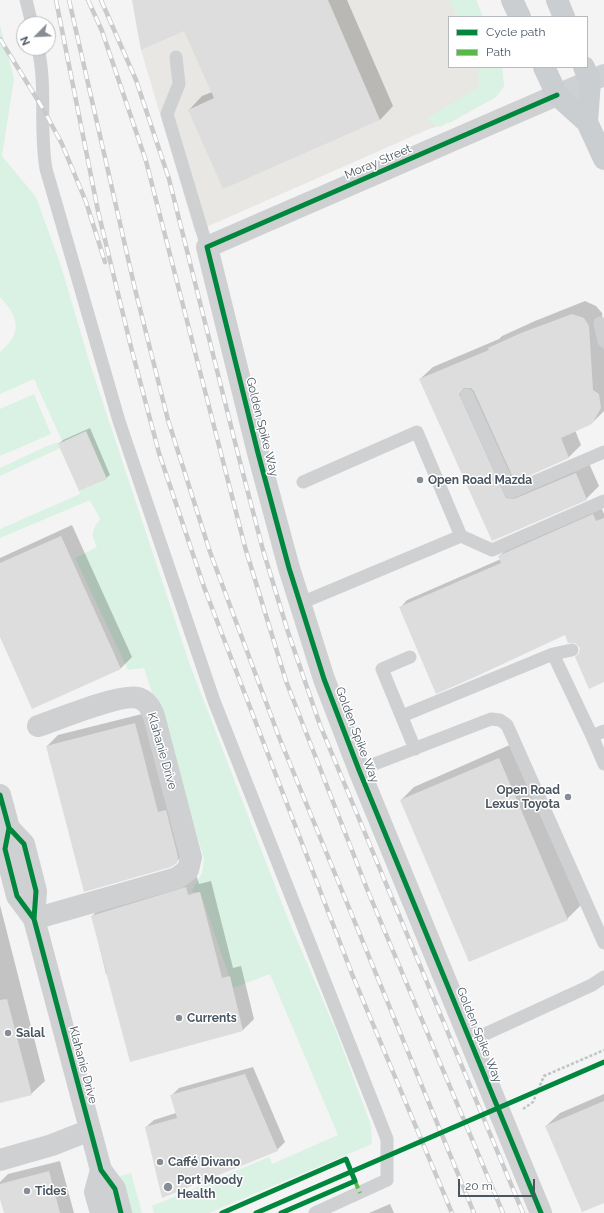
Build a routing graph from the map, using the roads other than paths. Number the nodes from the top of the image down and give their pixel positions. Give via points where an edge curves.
1 (26, 0) edge
2 (512, 0) edge
3 (557, 0) edge
4 (30, 16) edge
5 (520, 16) edge
6 (564, 16) edge
7 (40, 56) edge
8 (176, 57) dead end
9 (544, 68) edge
10 (593, 74) edge
11 (557, 95) junction
12 (587, 122) junction
13 (604, 160) edge
14 (207, 247) junction
15 (600, 323) dead end
16 (604, 341) edge
17 (467, 395) dead end
18 (604, 452) edge
19 (304, 482) dead end
20 (604, 501) edge
21 (461, 536) junction
22 (301, 603) junction
23 (572, 650) dead end
24 (553, 654) junction
25 (410, 658) dead end
26 (402, 716) junction
27 (38, 726) dead end
28 (604, 731) edge
29 (592, 736) junction
30 (415, 749) junction
31 (604, 764) edge
32 (359, 770) junction
33 (0, 796) edge
34 (34, 918) junction
35 (604, 943) edge
36 (604, 977) edge
37 (470, 1041) junction
38 (90, 1130) junction
39 (0, 1160) edge
40 (101, 1170) junction
41 (100, 1213) edge
42 (121, 1213) edge
43 (314, 1213) edge
44 (541, 1213) edge

1 - 4 lane
2 - 5 main road
3 - 6 main road
7 - 43 lane via 46,169 119,421 214,701 387,1139 388,1180
8 - 14 lane via 179,84 167,114
9 - 11 main road
10 - 11 street, Moray Street
10 - 12 main road
11 - 12 main road
11 - 14 street, Moray Street
12 - 13 main road
14 - 22 street, Golden Spike Way via 258,453
15 - 16 lane
17 - 18 lane via 511,492
19 - 21 lane via 417,432
20 - 21 lane via 492,550
21 - 22 lane
22 - 32 street, Golden Spike Way via 324,678
23 - 24 lane
24 - 26 lane
24 - 29 lane
25 - 26 lane via 382,669
26 - 30 lane
27 - 34 street, Klahanie Drive via 124,698 140,698 146,702 154,716 191,857 188,870 178,878
28 - 29 lane
29 - 31 lane
30 - 32 lane
30 - 35 lane via 492,719 500,720 507,725
32 - 37 street, Golden Spike Way
33 - 34 street, Klahanie Drive via 9,828 24,844 36,891
34 - 38 street, Klahanie Drive
36 - 37 lane via 592,985
37 - 44 street, Golden Spike Way
38 - 39 street via 52,1145
38 - 40 street, Klahanie Drive
40 - 41 street via 95,1192
40 - 42 street, Klahanie Drive via 115,1189

